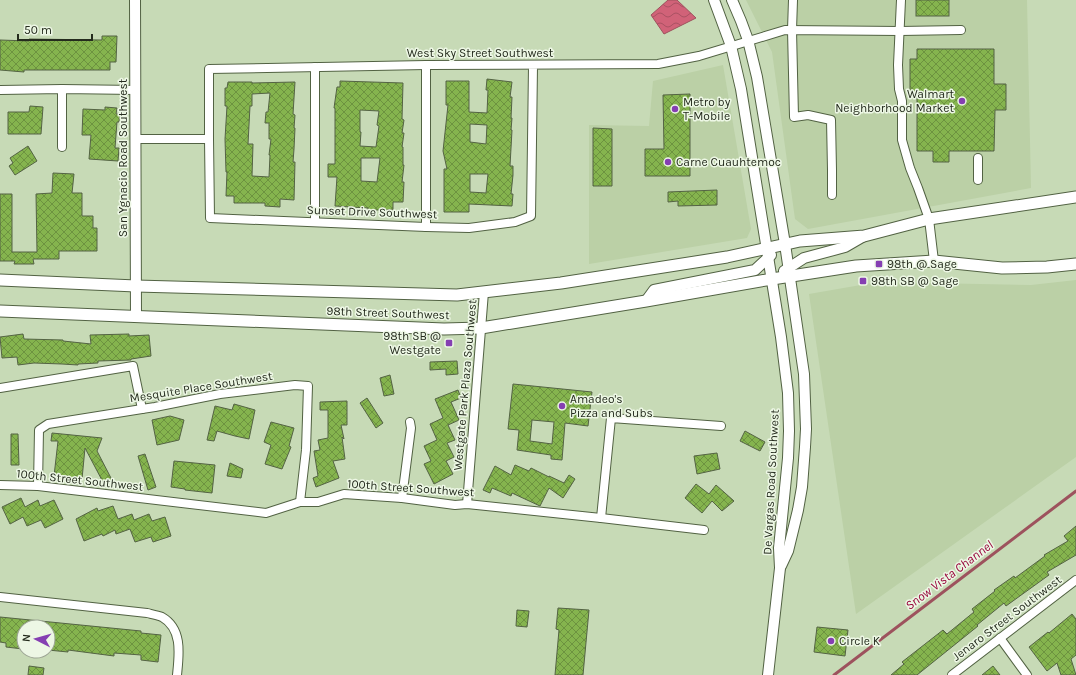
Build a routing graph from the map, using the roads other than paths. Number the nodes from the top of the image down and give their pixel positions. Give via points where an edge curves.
1 (135, 0) edge
2 (714, 0) edge
3 (732, 0) edge
4 (793, 0) edge
5 (901, 0) edge
6 (792, 30) junction
7 (961, 30) dead end
8 (900, 31) junction
9 (748, 40) junction
10 (731, 46) junction
11 (426, 65) junction
12 (315, 66) junction
13 (533, 66) junction
14 (62, 89) junction
15 (0, 90) edge
16 (136, 90) junction
17 (136, 139) junction
18 (209, 139) junction
19 (62, 147) dead end
20 (978, 158) dead end
21 (978, 180) dead end
22 (832, 195) dead end
23 (1076, 197) edge
24 (929, 220) junction
25 (315, 222) junction
26 (426, 227) junction
27 (864, 236) junction
28 (785, 244) junction
29 (767, 253) junction
30 (934, 261) junction
31 (1076, 264) edge
32 (789, 272) junction
33 (772, 279) junction
34 (0, 280) edge
35 (136, 286) junction
36 (484, 292) junction
37 (646, 301) junction
38 (0, 311) edge
39 (136, 317) junction
40 (481, 328) junction
41 (0, 388) edge
42 (142, 408) junction
43 (410, 422) dead end
44 (721, 426) dead end
45 (0, 484) edge
46 (38, 486) junction
47 (402, 498) junction
48 (300, 502) junction
49 (467, 504) junction
50 (601, 518) junction
51 (704, 530) dead end
52 (780, 568) junction
53 (1076, 580) edge
54 (0, 597) edge
55 (1000, 638) junction
56 (177, 675) edge
57 (768, 675) edge
58 (952, 675) edge
59 (1027, 675) edge

1 - 16 street, San Ygnacio Road Southwest
2 - 10 street, De Vargas Road Southwest
3 - 9 street, De Vargas Road Southwest
4 - 6 street
5 - 8 street
6 - 8 street, West Sky Street Southwest
6 - 9 street, West Sky Street Southwest
6 - 22 street via 794,116 808,115 831,120
7 - 8 street, West Sky Street Southwest
8 - 24 street via 898,89 902,101 902,140
9 - 10 street, West Sky Street Southwest
9 - 28 street, De Vargas Road Southwest via 757,77
10 - 13 street, West Sky Street Southwest via 699,56 658,64
10 - 29 street, De Vargas Road Southwest via 741,89
11 - 12 street, West Sky Street Southwest
11 - 13 street, West Sky Street Southwest
11 - 26 street
12 - 18 street, West Sky Street Southwest via 209,69
12 - 25 street
13 - 26 street, Sunset Drive Southwest via 531,216 515,222 470,228
14 - 15 street
14 - 16 street
14 - 19 street
16 - 17 street, San Ygnacio Road Southwest
17 - 18 street
17 - 35 street, San Ygnacio Road Southwest
18 - 25 street, Sunset Drive Southwest via 210,218
20 - 21 street
23 - 24 main road, 98th Street Southwest
24 - 27 main road, 98th Street Southwest
24 - 30 street
25 - 26 street, Sunset Drive Southwest
27 - 28 main road, 98th Street Southwest
27 - 32 street via 845,247 804,258
28 - 29 main road, 98th Street Southwest
28 - 32 street, De Vargas Road Southwest
29 - 33 street, De Vargas Road Southwest
29 - 36 main road, 98th Street Southwest
29 - 37 street via 755,270 654,290
30 - 31 main road, 98th Street Southwest via 1002,268
30 - 32 main road, 98th Street Southwest
32 - 33 main road, 98th Street Southwest
32 - 52 street, De Vargas Road Southwest via 804,374 806,441 800,498 788,550
33 - 37 main road, 98th Street Southwest
33 - 52 street, De Vargas Road Southwest via 789,412 779,548
34 - 35 main road, 98th Street Southwest
35 - 36 main road, 98th Street Southwest via 457,295
35 - 39 street, San Ygnacio Road Southwest
36 - 40 street, Westgate Park Plaza Southwest
37 - 40 main road, 98th Street Southwest
38 - 39 main road, 98th Street Southwest
39 - 40 main road, 98th Street Southwest
40 - 49 street, Westgate Park Plaza Southwest
41 - 42 street via 134,366
42 - 46 street, Mesquite Place Southwest via 48,424 39,430
42 - 48 street, Mesquite Place Southwest via 220,394 295,385 308,386 306,450
43 - 47 street
44 - 50 street via 611,418
45 - 46 street, 100th Street Southwest
46 - 48 street, 100th Street Southwest via 266,513
47 - 48 street, 100th Street Southwest via 344,494 318,502
47 - 49 street, 100th Street Southwest via 455,505
49 - 50 street, 100th Street Southwest
50 - 51 street, 100th Street Southwest
52 - 57 street, De Vargas Road Southwest
53 - 55 street, Jenaro Street Southwest
54 - 56 street via 147,613 162,617 172,627 177,638
55 - 58 street, Jenaro Street Southwest
55 - 59 street

